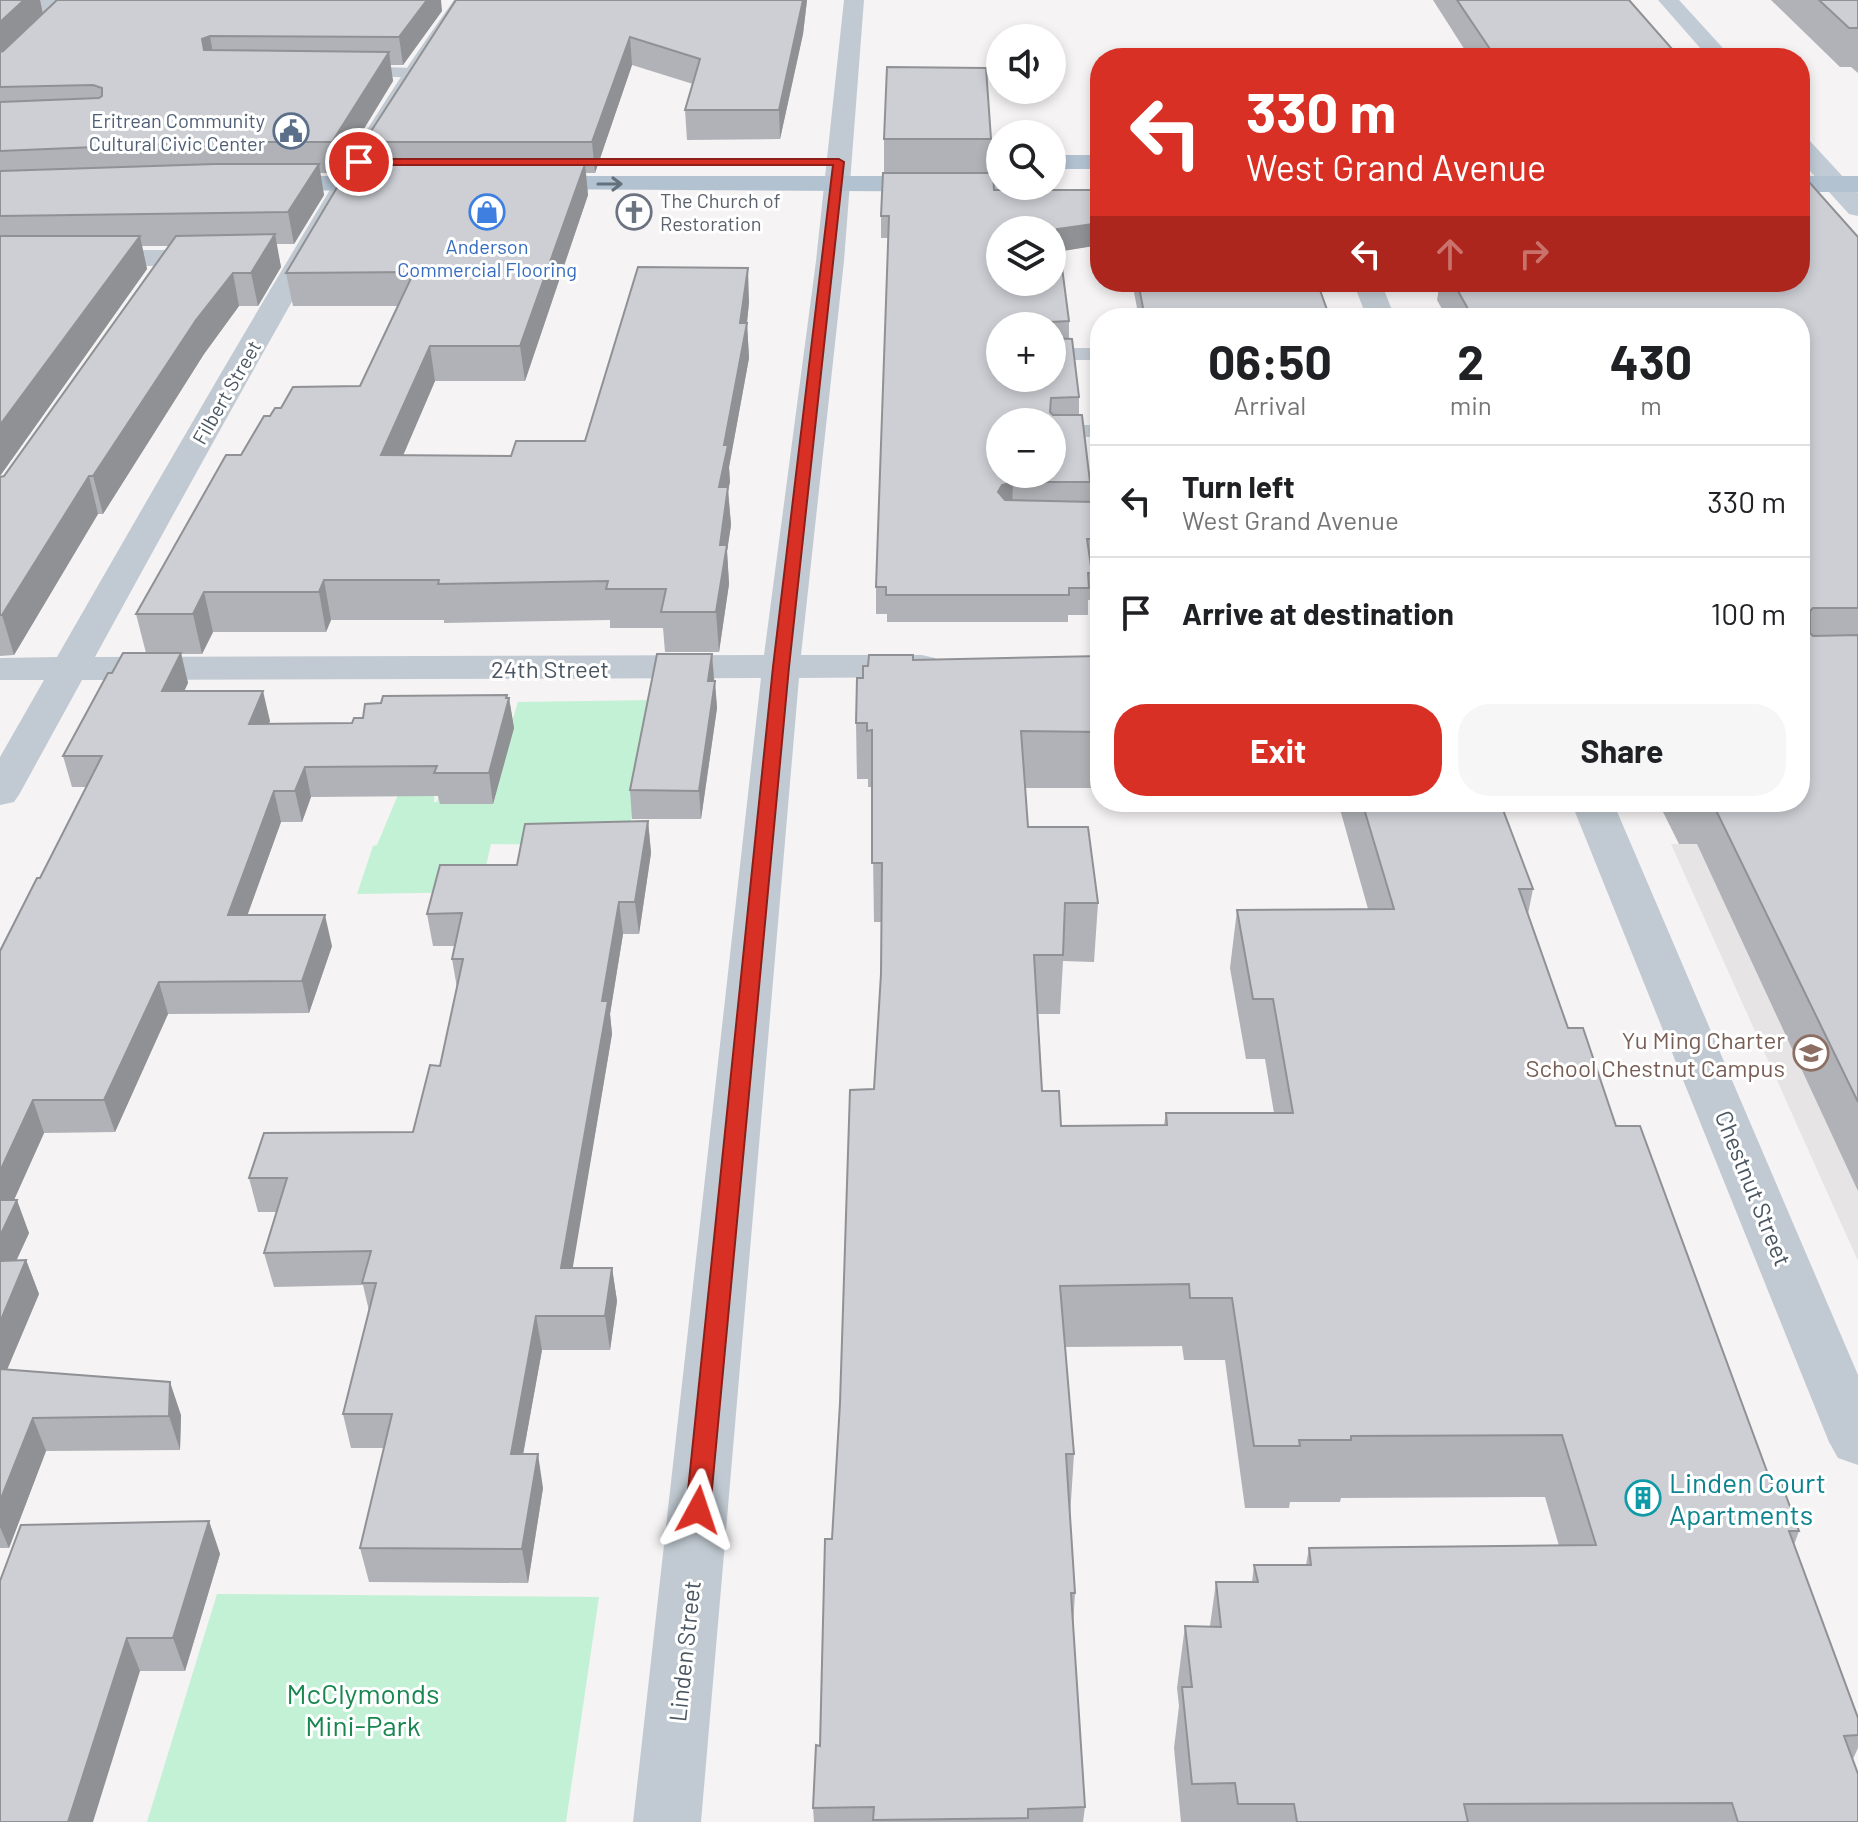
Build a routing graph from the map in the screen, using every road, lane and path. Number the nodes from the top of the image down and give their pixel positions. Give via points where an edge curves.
1 (854, 0) edge
2 (1668, 0) edge
3 (468, 1) edge
4 (431, 2) edge
5 (73, 3) edge
6 (132, 5) edge
7 (0, 6) edge
8 (50, 25) edge
9 (1712, 48) edge
10 (338, 71) edge
11 (412, 73) junction
12 (1810, 157) edge
13 (1810, 159) edge
14 (258, 162) edge
15 (410, 162) edge
16 (1066, 162) edge
17 (1090, 162) edge
18 (1858, 162) edge
19 (986, 163) edge
20 (353, 173) junction
21 (514, 173) edge
22 (838, 173) junction
23 (986, 183) edge
24 (237, 184) edge
25 (429, 184) edge
26 (1066, 184) edge
27 (1090, 184) edge
28 (1810, 184) edge
29 (1847, 184) edge
30 (1858, 208) edge
31 (0, 258) edge
32 (129, 320) edge
33 (1066, 354) edge
34 (1090, 354) edge
35 (1066, 431) edge
36 (1090, 431) edge
37 (957, 666) edge
38 (781, 667) junction
39 (0, 669) edge
40 (71, 670) junction
41 (0, 793) edge
42 (1596, 812) edge
43 (1858, 1442) edge
44 (667, 1822) edge

1 - 22 street, Linden Street
2 - 9 main road
3 - 4 street
3 - 11 street, Filbert Street
5 - 6 street
5 - 7 street
5 - 8 street
10 - 11 lane
11 - 20 street, Filbert Street
12 - 18 main road
13 - 29 main road
14 - 20 main road
15 - 20 main road
16 - 17 main road
19 - 22 main road
20 - 24 main road
20 - 25 main road
20 - 40 street, Filbert Street via 290,256
21 - 22 main road
22 - 23 main road
22 - 38 street, Linden Street
26 - 27 main road
28 - 29 main road
29 - 30 main road
31 - 32 street via 187,258
33 - 34 lane
35 - 36 lane
37 - 38 street, 24th Street
38 - 40 street, 24th Street
38 - 44 street, Linden Street
39 - 40 street, 24th Street
40 - 41 street, Filbert Street
42 - 43 street, Chestnut Street

